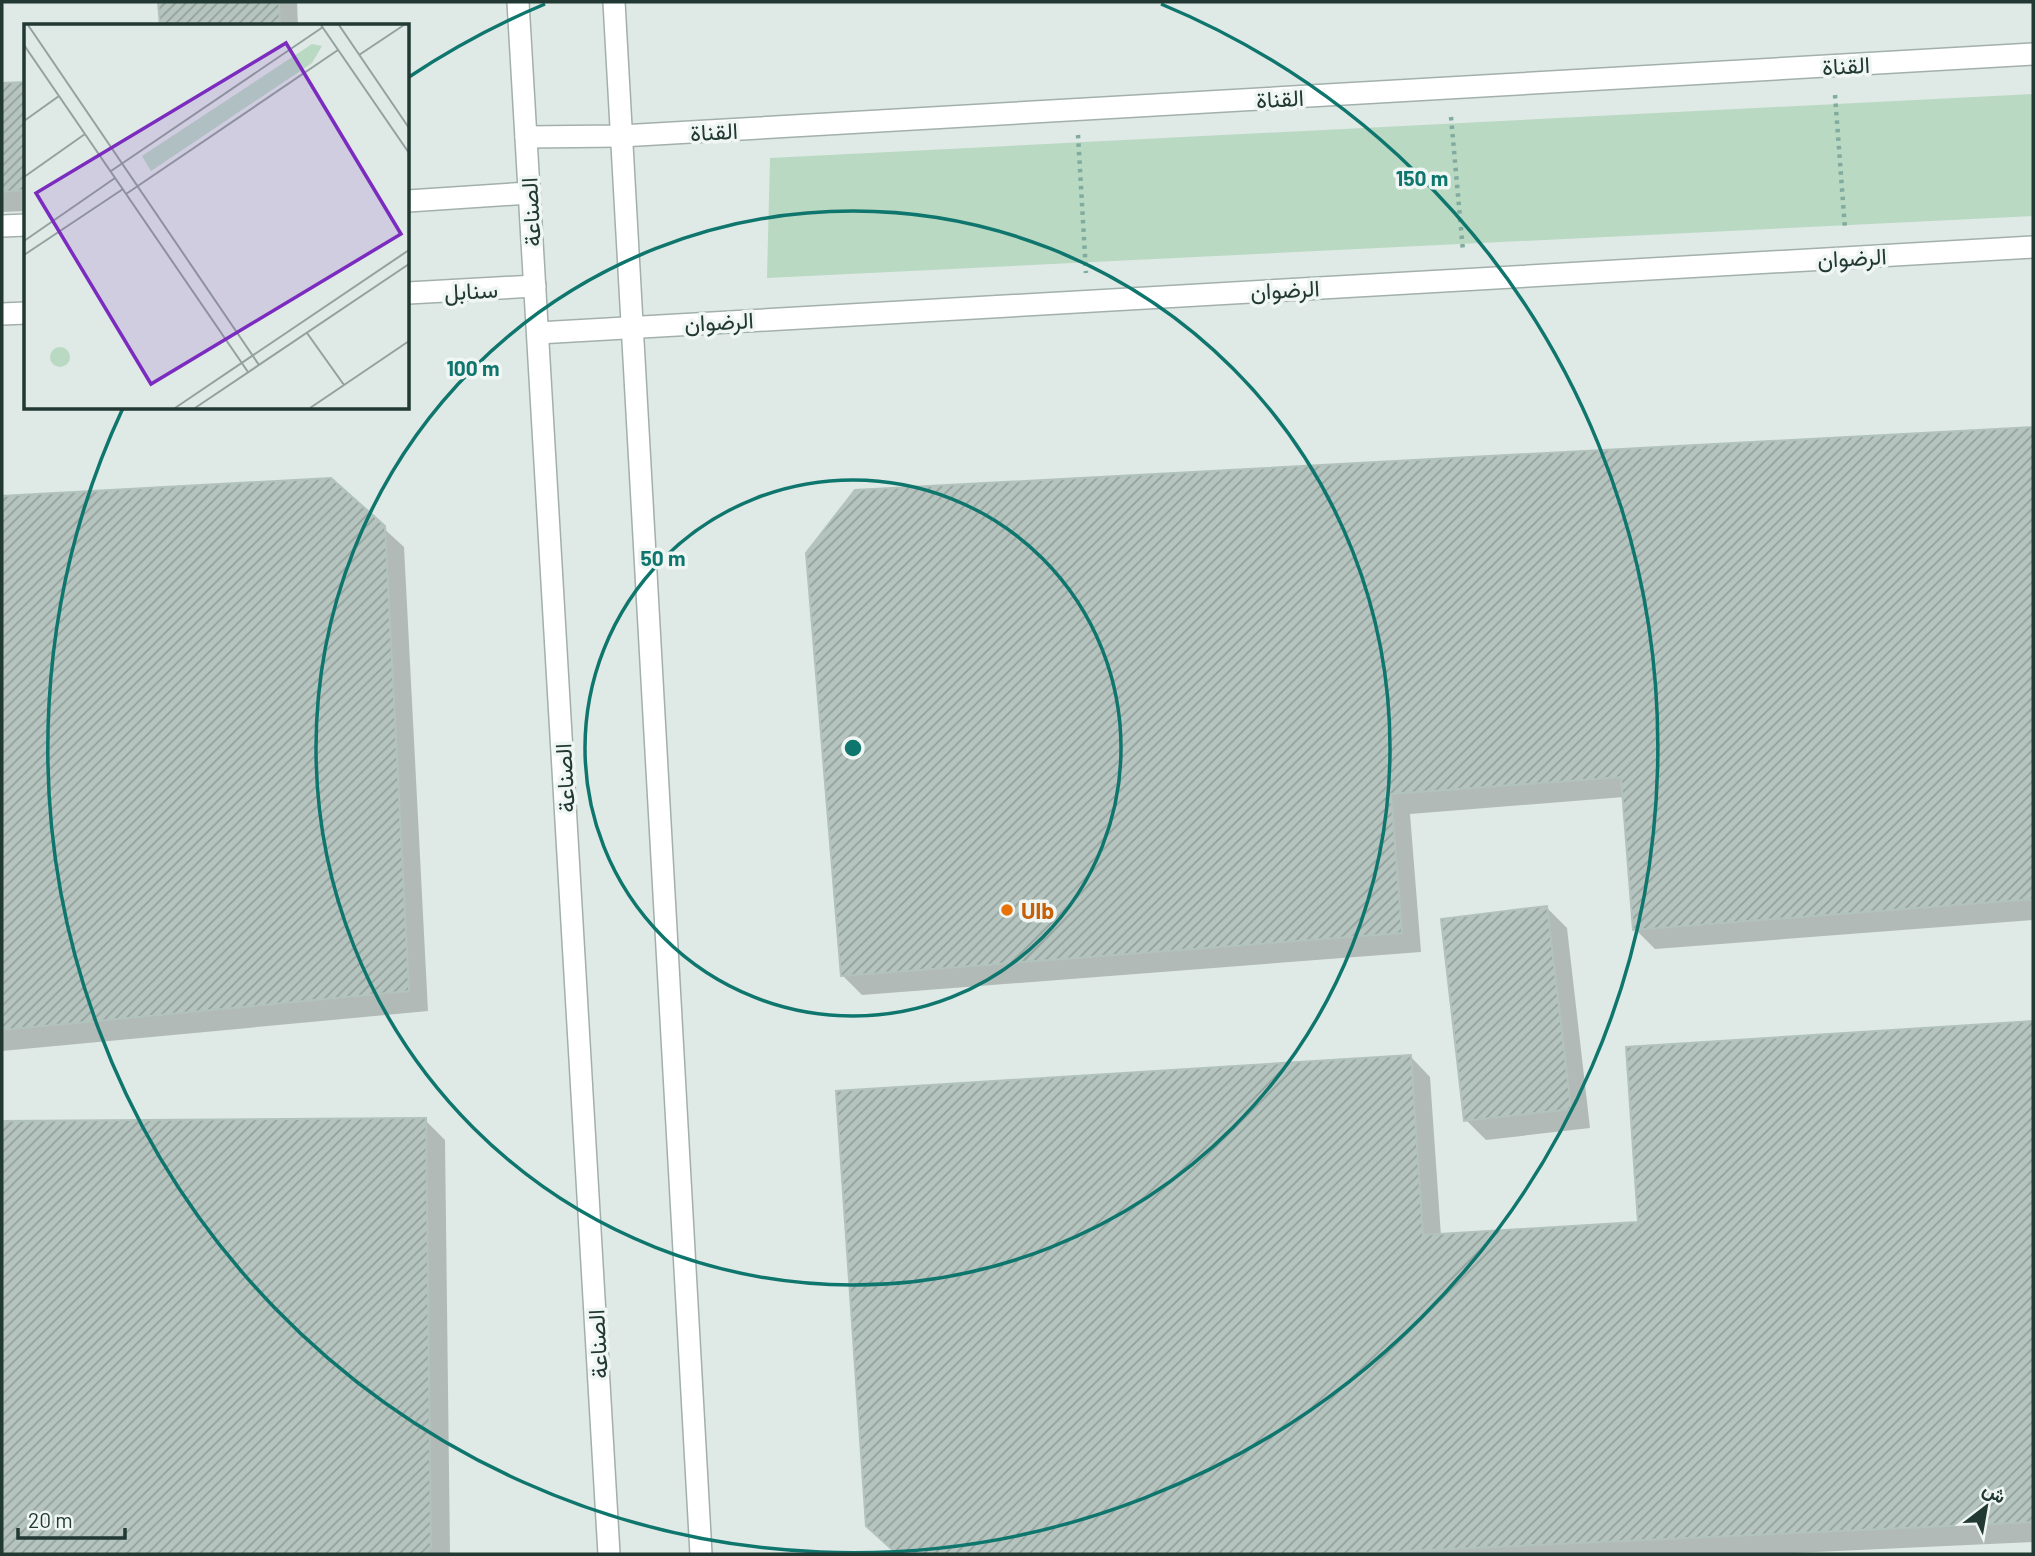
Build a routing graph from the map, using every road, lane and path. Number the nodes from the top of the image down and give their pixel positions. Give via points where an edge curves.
1 (518, 2) edge
2 (614, 2) edge
3 (2033, 54) edge
4 (1833, 66) junction
5 (1449, 88) junction
6 (1076, 110) junction
7 (526, 136) junction
8 (621, 136) junction
9 (529, 193) junction
10 (410, 201) edge
11 (24, 225) edge
12 (2, 226) edge
13 (2033, 247) edge
14 (1847, 258) junction
15 (1465, 279) junction
16 (535, 286) junction
17 (410, 293) edge
18 (1088, 300) junction
19 (24, 313) edge
20 (2, 314) edge
21 (632, 326) junction
22 (538, 333) junction
23 (610, 1554) edge
24 (701, 1554) edge

1 - 7 street, الصناعة
2 - 8 street
3 - 4 street, القناة
4 - 5 street, القناة
4 - 14 path
5 - 6 street, القناة
5 - 15 path
6 - 8 street, القناة
6 - 18 path
7 - 8 street, القناة
7 - 9 street, الصناعة
8 - 21 street
9 - 10 street
9 - 16 street, الصناعة
11 - 12 street
13 - 14 street, الرضوان
14 - 15 street, الرضوان
15 - 18 street, الرضوان
16 - 17 street, سنابل
16 - 22 street, الصناعة
18 - 21 street, الرضوان
19 - 20 street
21 - 22 street, الرضوان
21 - 24 street
22 - 23 street, الصناعة

